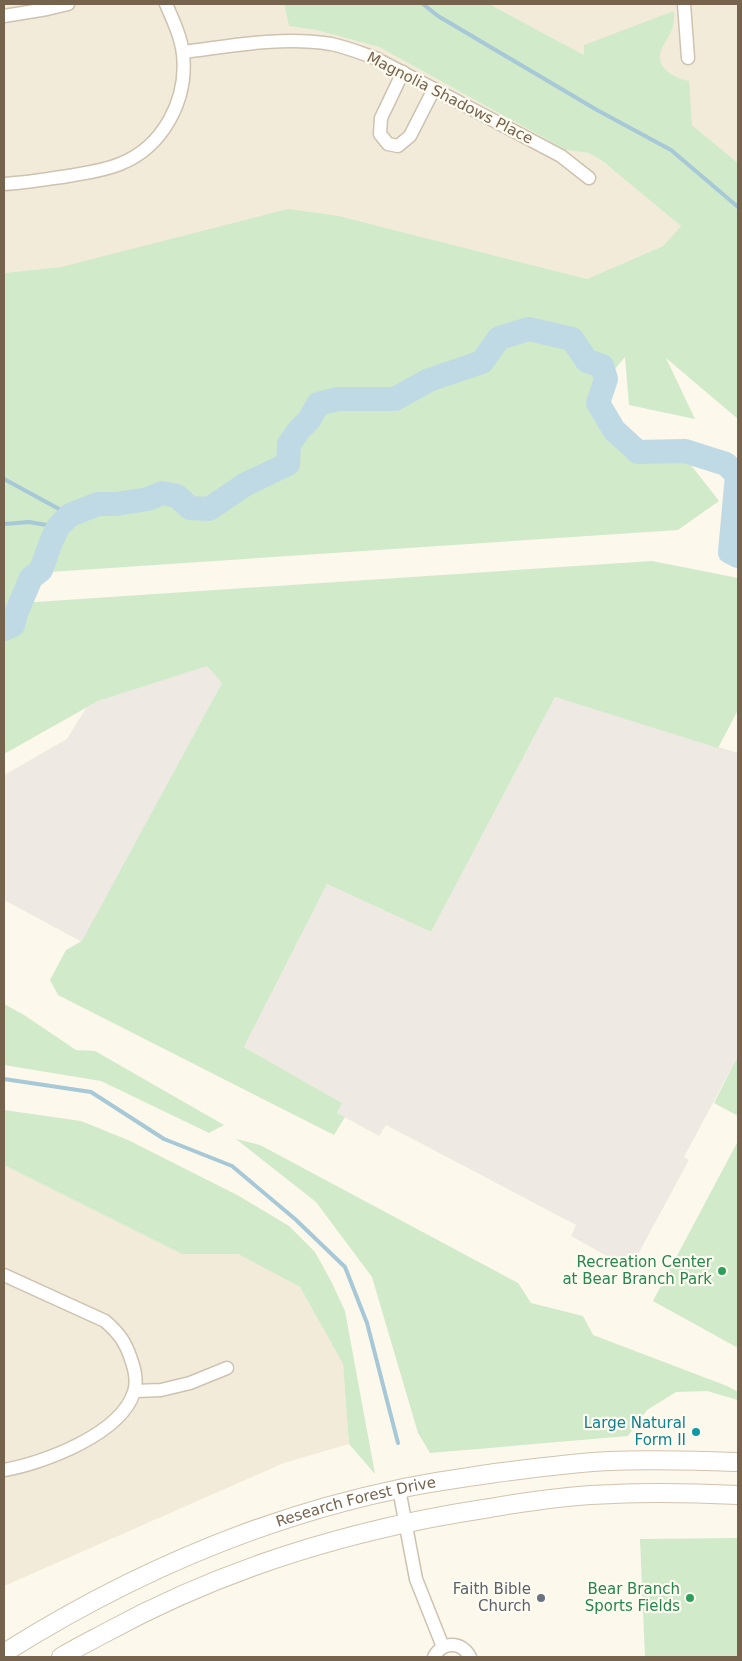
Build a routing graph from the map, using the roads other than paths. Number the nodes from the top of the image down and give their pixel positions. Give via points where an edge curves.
1 (68, 4) edge
2 (166, 4) edge
3 (684, 4) edge
4 (4, 16) edge
5 (183, 52) junction
6 (688, 58) dead end
7 (403, 72) junction
8 (434, 89) junction
9 (589, 178) dead end
10 (4, 184) edge
11 (4, 1275) edge
12 (227, 1368) dead end
13 (135, 1391) junction
14 (738, 1462) edge
15 (4, 1470) edge
16 (399, 1489) junction
17 (738, 1495) edge
18 (404, 1523) junction
19 (443, 1647) junction
20 (4, 1653) edge
21 (61, 1657) edge
22 (434, 1657) edge
23 (470, 1657) edge

1 - 4 street
2 - 5 street
3 - 6 street
5 - 7 street, Magnolia Shadows Place via 304,40 347,48
5 - 10 street via 184,68 177,103 163,132 136,157 103,170
7 - 8 street, Magnolia Shadows Place
7 - 8 street via 381,118 380,134 388,144 398,146 410,136
8 - 9 street, Magnolia Shadows Place via 561,156
11 - 13 street via 106,1321 119,1333 128,1349 135,1371
12 - 13 street via 190,1383 161,1390
13 - 15 street via 117,1420 97,1434 27,1466
14 - 16 main road, Research Forest Drive via 610,1461 526,1469
16 - 18 street
16 - 20 main road, Research Forest Drive via 346,1502 209,1546 130,1582 43,1628
17 - 18 main road, Research Forest Drive via 603,1495 529,1502
18 - 19 street via 416,1579
18 - 21 main road, Research Forest Drive via 294,1552 220,1579 147,1610
19 - 22 street
19 - 23 street via 456,1645

